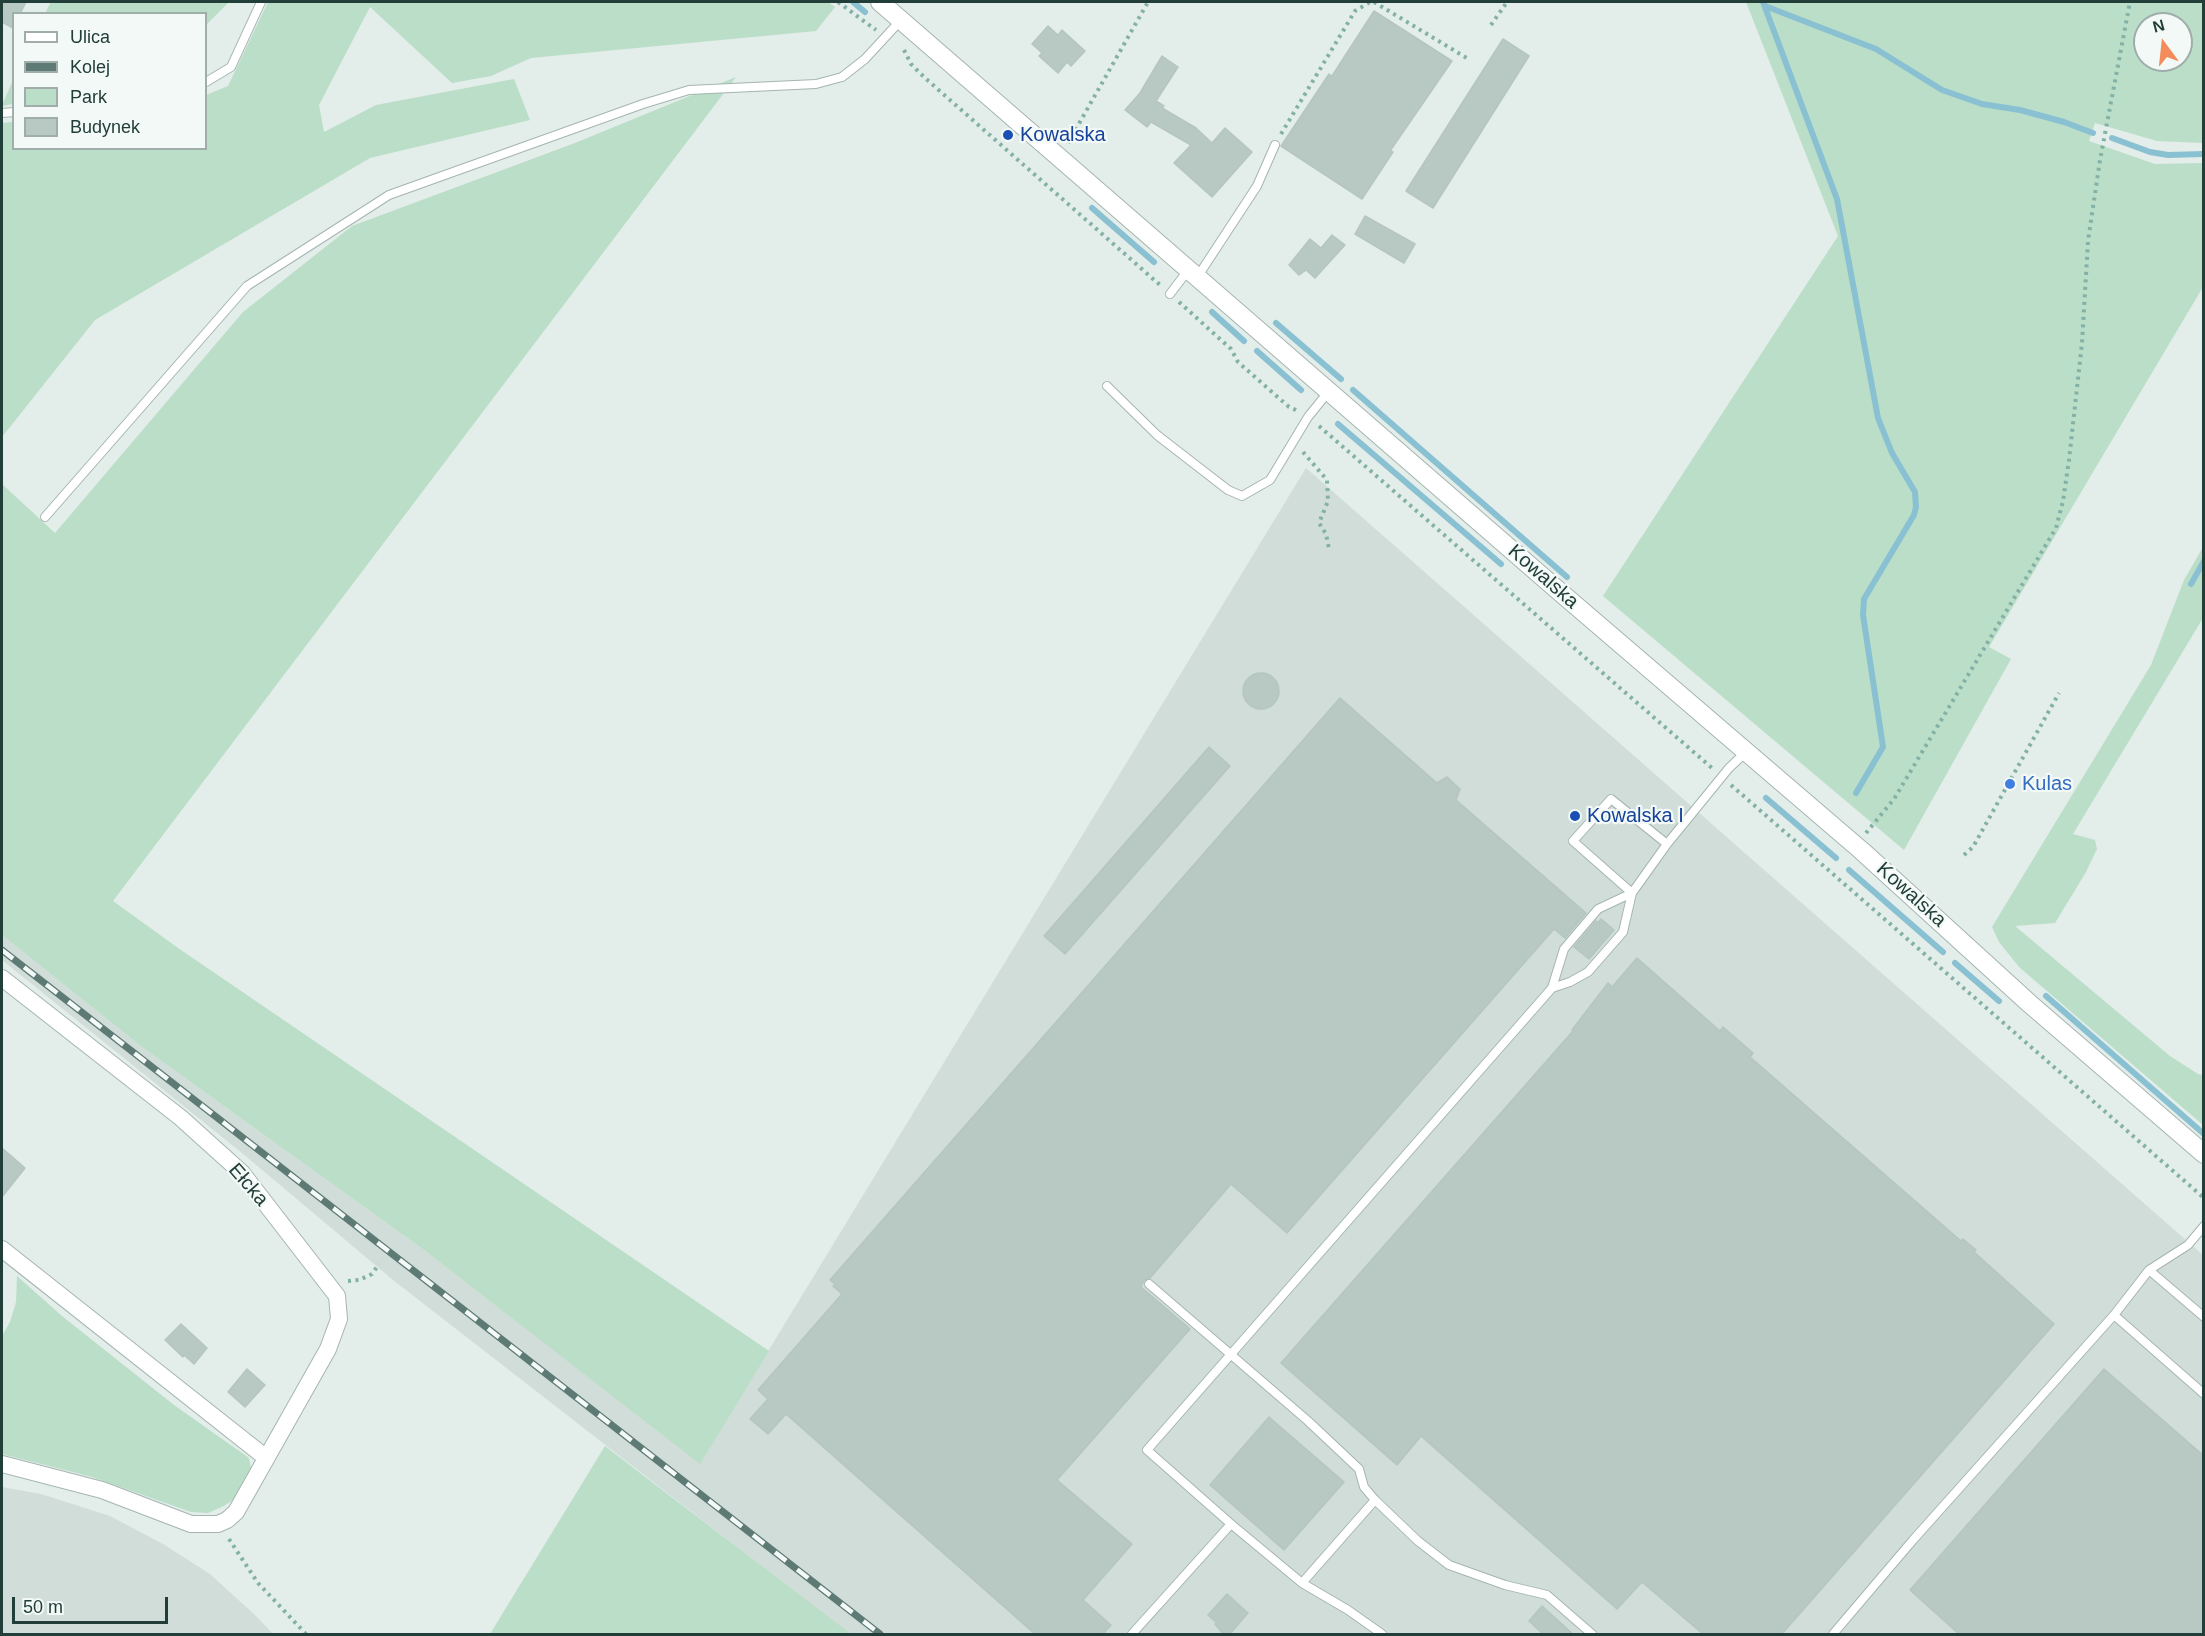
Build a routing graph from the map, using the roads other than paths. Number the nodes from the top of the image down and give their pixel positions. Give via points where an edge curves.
1 (261, 2) edge
2 (880, 2) edge
3 (901, 19) junction
4 (207, 81) edge
5 (1275, 145) road end
6 (1193, 272) junction
7 (1170, 294) road end
8 (1107, 386) dead end
9 (1329, 390) junction
10 (45, 517) dead end
11 (1747, 751) junction
12 (1667, 844) junction
13 (1632, 893) junction
14 (2, 978) edge
15 (1552, 988) junction
16 (2204, 1154) edge
17 (2204, 1226) edge
18 (2, 1249) edge
19 (2149, 1270) junction
20 (1149, 1284) dead end
21 (2114, 1315) junction
22 (2204, 1317) edge
23 (1230, 1354) junction
24 (2204, 1394) edge
25 (265, 1457) junction
26 (2, 1464) edge
27 (1375, 1500) junction
28 (1231, 1524) junction
29 (1302, 1583) junction
30 (1132, 1635) edge
31 (1382, 1635) edge
32 (1592, 1635) edge
33 (1833, 1635) edge

1 - 4 lane via 231,67
2 - 3 street, Kowalska
3 - 6 street, Kowalska
3 - 10 lane via 865,59 842,77 816,84 689,90 389,195 247,285
5 - 6 lane via 1257,186
6 - 7 lane
6 - 9 street, Kowalska
8 - 9 lane via 1157,435 1228,490 1242,496 1270,480
9 - 11 street, Kowalska
11 - 12 lane
11 - 16 street, Kowalska
12 - 13 lane
12 - 13 lane via 1611,799 1573,841
13 - 15 lane via 1598,909 1564,949
13 - 15 lane via 1623,932 1588,972
14 - 25 street, Ełcka via 181,1118 242,1173 337,1296 339,1319 328,1349
15 - 23 lane
17 - 19 lane via 2188,1245
18 - 25 street
19 - 21 lane
19 - 22 lane
20 - 23 lane
21 - 24 lane
21 - 33 lane
23 - 27 lane via 1359,1469 1364,1486
23 - 28 lane via 1147,1450
25 - 26 street, Ełcka via 236,1512 218,1524 191,1524 102,1490
27 - 29 lane
27 - 32 lane via 1449,1565 1546,1595
28 - 29 lane
28 - 30 lane
29 - 31 lane

